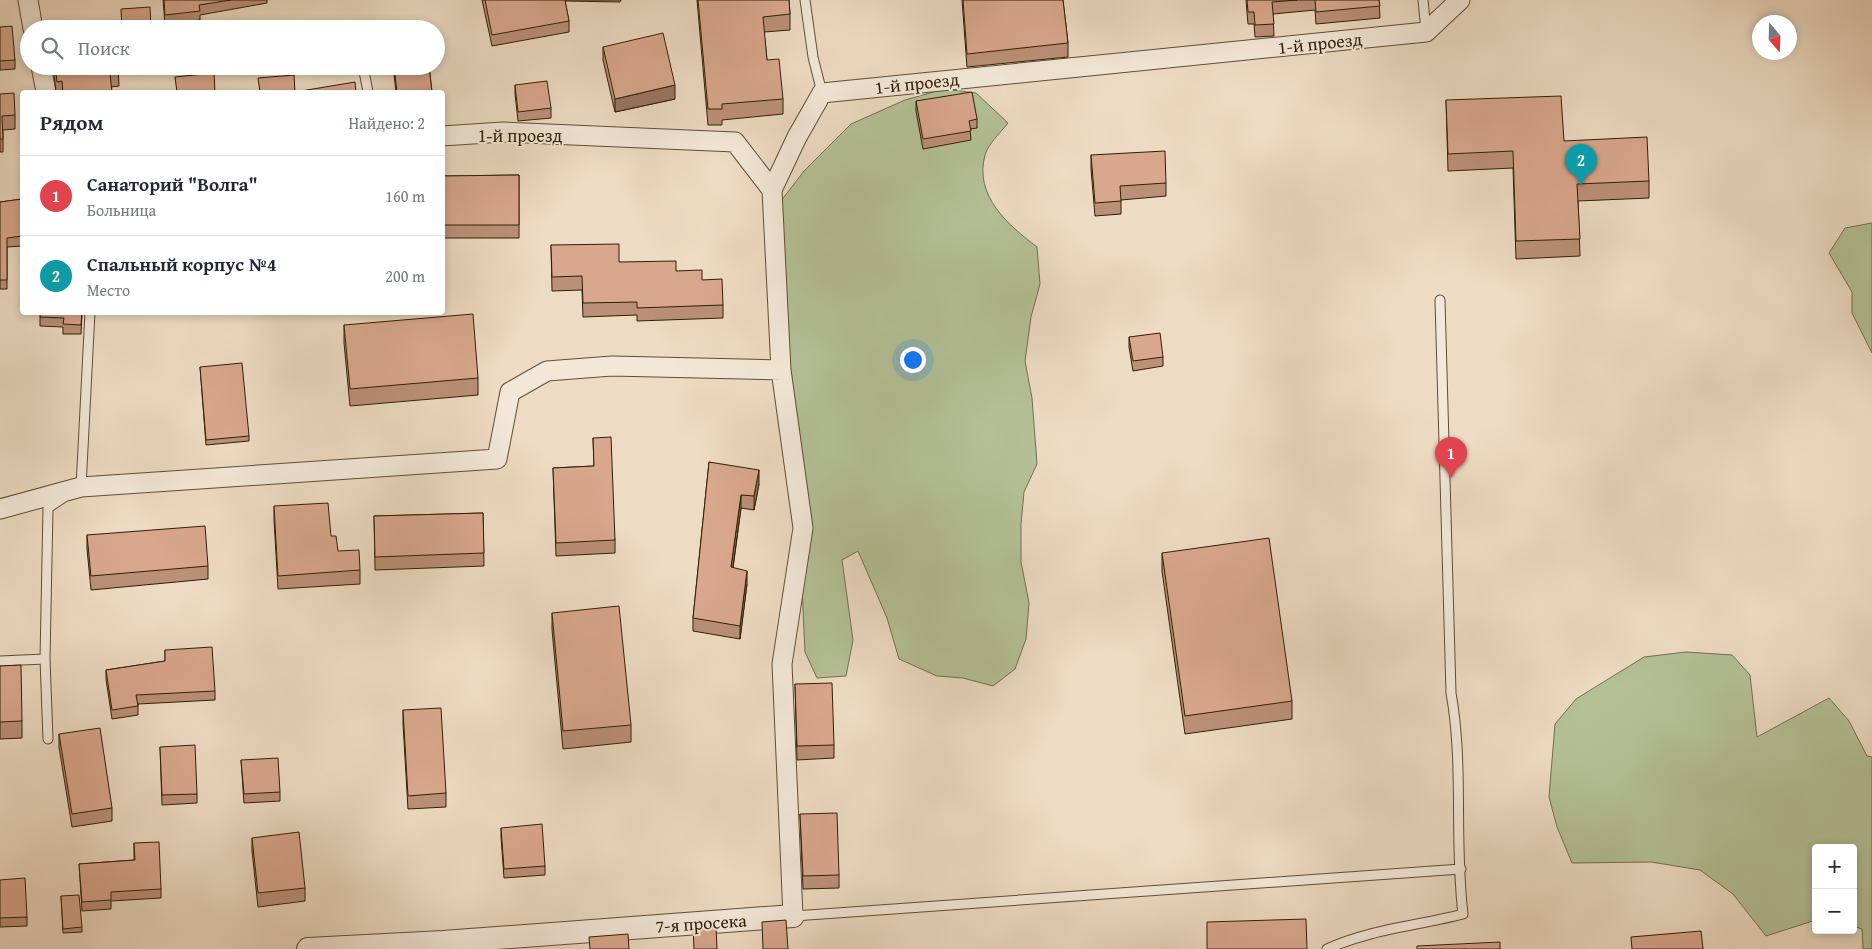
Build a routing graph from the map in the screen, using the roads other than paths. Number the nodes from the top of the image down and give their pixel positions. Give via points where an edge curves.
1 (28, 0) edge
2 (805, 0) edge
3 (1423, 0) edge
4 (1460, 0) edge
5 (32, 20) edge
6 (1426, 32) junction
7 (43, 75) edge
8 (365, 75) edge
9 (46, 90) edge
10 (368, 90) edge
11 (822, 93) junction
12 (445, 136) edge
13 (772, 190) junction
14 (1440, 300) dead end
15 (90, 315) edge
16 (781, 370) junction
17 (81, 487) junction
18 (0, 509) edge
19 (45, 659) junction
20 (0, 661) edge
21 (48, 740) dead end
22 (1461, 869) junction
23 (794, 916) junction
24 (445, 946) edge
25 (359, 948) edge
26 (308, 949) edge
27 (1327, 949) edge

1 - 5 street
2 - 11 lane
3 - 6 lane
4 - 6 street
6 - 11 street, 1-й проезд
7 - 9 street
8 - 10 lane
11 - 13 street
12 - 13 street, 1-й проезд via 503,132 735,142
13 - 16 street
14 - 22 lane via 1451,692 1458,730
15 - 17 lane
16 - 17 street via 612,366 547,371 510,392 497,459
16 - 23 street via 803,528 782,664
17 - 18 street
17 - 19 lane via 48,508
19 - 20 lane
19 - 21 lane
22 - 23 lane
22 - 27 lane via 1463,914 1386,929
23 - 24 street, 7-я просека
24 - 25 street, 7-я просека
25 - 26 street, 7-я просека

